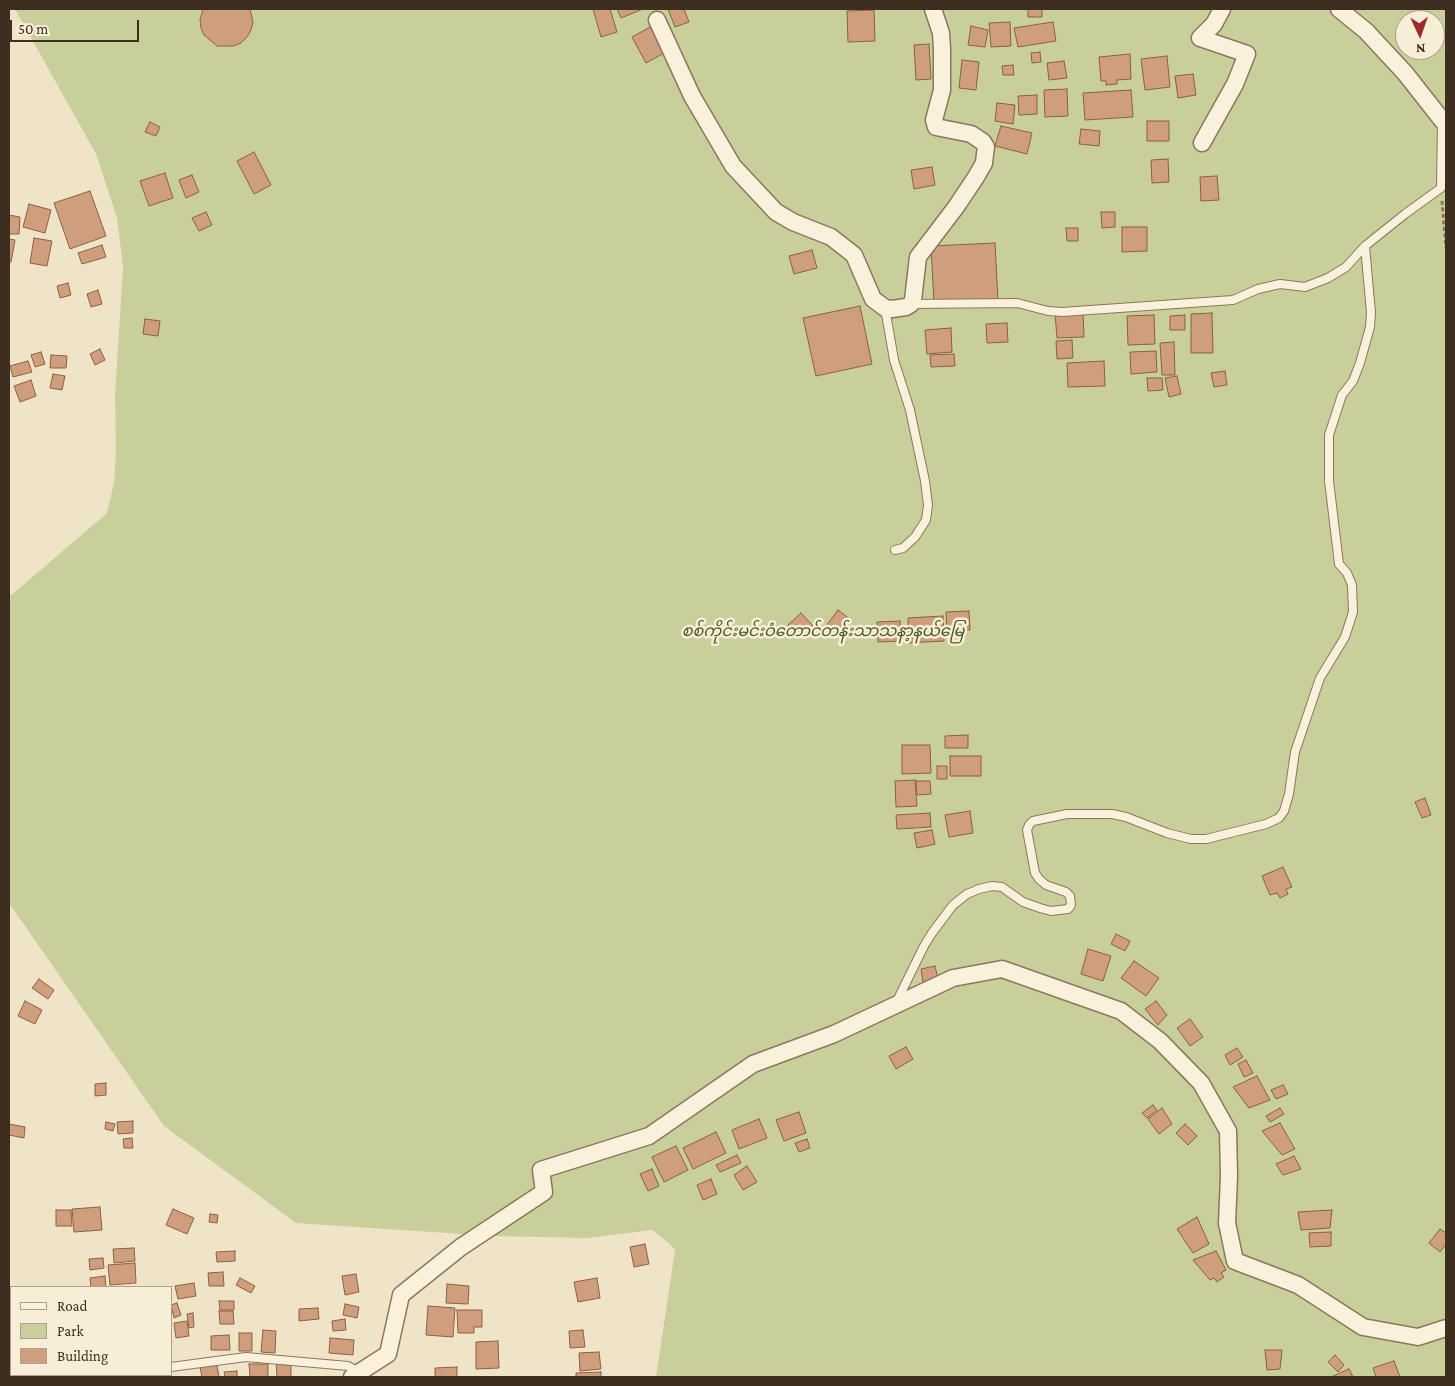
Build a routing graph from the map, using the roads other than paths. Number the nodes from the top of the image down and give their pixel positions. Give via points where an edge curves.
1 (933, 9) edge
2 (1222, 9) edge
3 (1339, 9) edge
4 (658, 20) dead end
5 (1444, 121) edge
6 (1202, 143) dead end
7 (1365, 246) junction
8 (911, 304) junction
9 (885, 308) junction
10 (895, 550) dead end
11 (895, 1005) junction
12 (1446, 1328) edge
13 (172, 1367) edge
14 (356, 1375) edge

1 - 8 street via 941,33 942,49 942,90 934,120 936,127 972,134 986,147 984,163 976,177 918,257
2 - 6 street via 1214,24 1200,38 1247,54 1235,84
3 - 5 street via 1366,31
4 - 9 street via 692,96 733,166 776,212 831,237 854,255 873,299
5 - 7 lane via 1441,188
7 - 8 lane via 1346,268 1328,278 1305,287 1280,284 1258,289 1232,300 1062,312 1048,312 1018,303
7 - 11 lane via 1370,327 1360,363 1353,381 1342,395 1330,435 1329,481 1339,564 1352,585 1353,612 1345,637 1320,678 1295,752 1284,811 1279,818 1266,824 1191,840 1112,814 1067,814 1033,821 1027,830 1035,872 1046,885 1066,892 1071,905 1068,909 1051,911 992,886 967,894 953,905 932,933
8 - 9 street
9 - 10 lane via 894,360 910,410 926,481 928,505 926,520 915,537
11 - 12 street via 953,978 1002,969 1121,1011 1160,1041 1201,1083 1228,1132 1227,1223 1235,1261 1298,1284 1363,1327 1418,1337
11 - 14 street via 834,1034 753,1064 649,1136 541,1170 544,1192 461,1247 401,1295 388,1354
13 - 14 lane via 246,1357 348,1366

